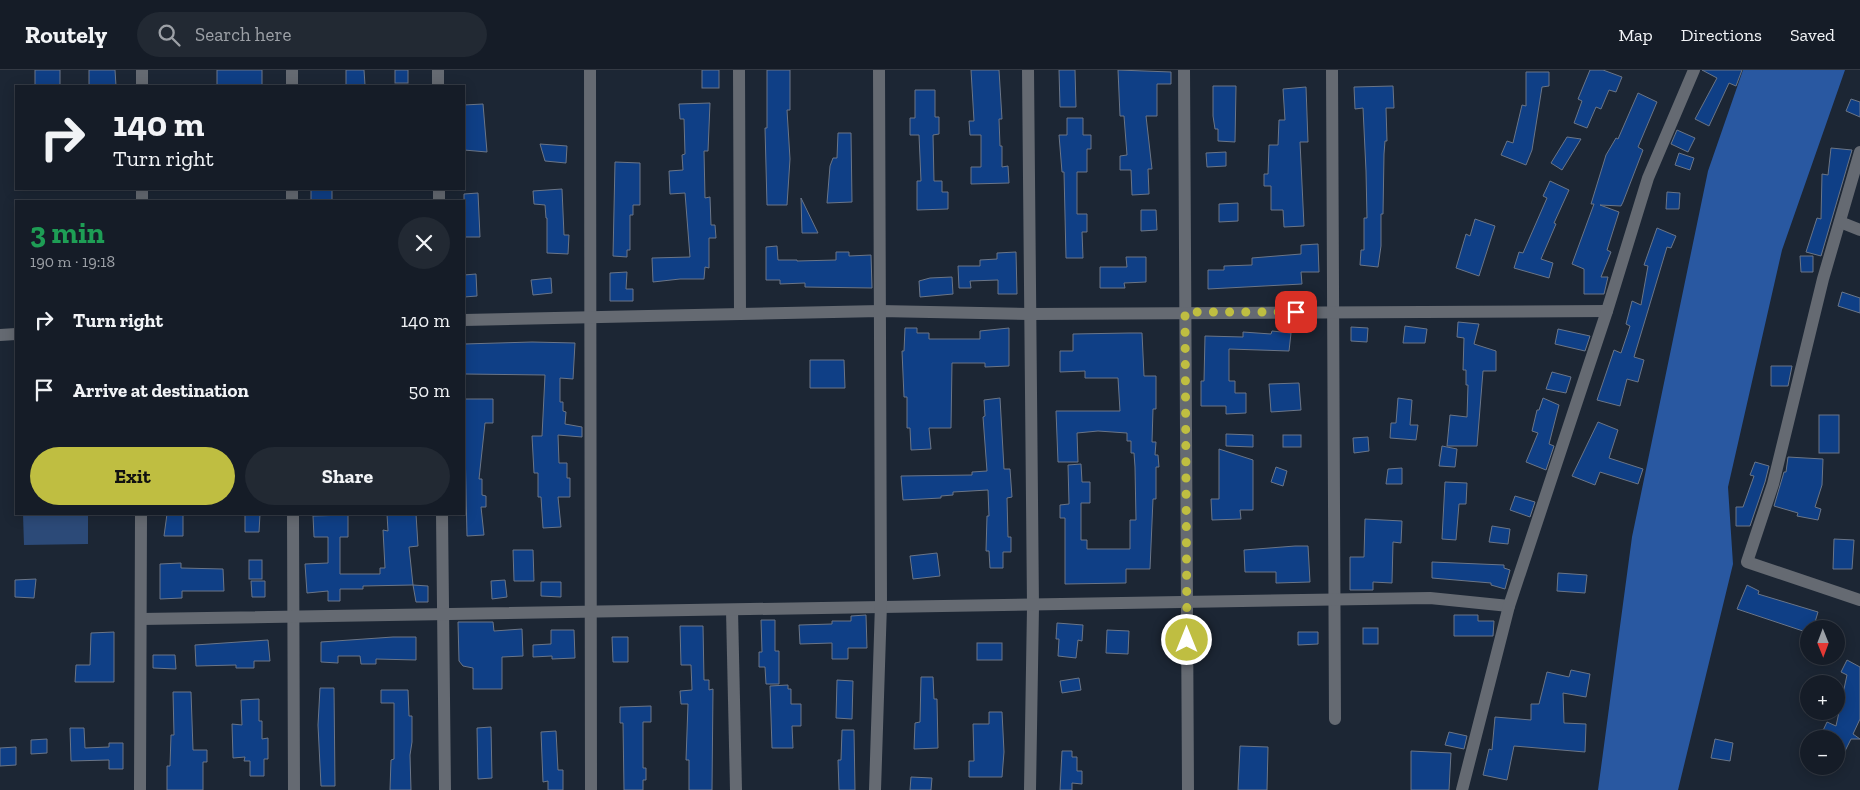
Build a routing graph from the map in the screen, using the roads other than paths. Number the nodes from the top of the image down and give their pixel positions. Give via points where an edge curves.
1 (142, 70) edge
2 (292, 70) edge
3 (438, 70) edge
4 (590, 70) edge
5 (739, 70) edge
6 (879, 70) edge
7 (1028, 70) edge
8 (1184, 70) edge
9 (1332, 70) edge
10 (1694, 70) edge
11 (142, 85) edge
12 (292, 85) edge
13 (438, 85) edge
14 (1860, 152) edge
15 (1840, 222) junction
16 (1860, 230) edge
17 (880, 311) junction
18 (1607, 311) junction
19 (1185, 312) junction
20 (1334, 312) junction
21 (740, 314) junction
22 (1030, 314) junction
23 (590, 317) junction
24 (465, 320) edge
25 (15, 334) edge
26 (0, 335) edge
27 (141, 515) edge
28 (293, 515) edge
29 (442, 515) edge
30 (1334, 600) junction
31 (1860, 600) edge
32 (1187, 602) junction
33 (1033, 605) junction
34 (1509, 606) junction
35 (881, 607) junction
36 (732, 610) junction
37 (591, 612) junction
38 (444, 614) junction
39 (293, 617) junction
40 (141, 619) junction
41 (1335, 719) dead end
42 (140, 790) edge
43 (294, 790) edge
44 (445, 790) edge
45 (591, 790) edge
46 (736, 790) edge
47 (875, 790) edge
48 (1030, 790) edge
49 (1188, 790) edge
50 (1462, 790) edge

1 - 11 street
2 - 12 street
3 - 13 street
4 - 23 street
5 - 21 street
6 - 17 street
7 - 22 street
8 - 19 street
9 - 20 street
10 - 18 street via 1648,178
14 - 15 street
15 - 16 street
15 - 31 street via 1813,317 1773,484 1747,562
17 - 21 street
17 - 22 street
17 - 35 street
18 - 20 street
18 - 34 street
19 - 20 street
19 - 22 street
19 - 32 street
20 - 30 street
21 - 23 street
22 - 33 street
23 - 24 street
23 - 37 street
25 - 26 street
27 - 40 street
28 - 39 street
29 - 38 street
30 - 32 street
30 - 34 street via 1430,598
30 - 41 street
32 - 33 street
32 - 49 street
33 - 35 street
33 - 48 street
34 - 50 street
35 - 36 street
35 - 47 street
36 - 37 street
36 - 46 street
37 - 38 street
37 - 45 street
38 - 39 street
38 - 44 street
39 - 40 street
39 - 43 street
40 - 42 street

